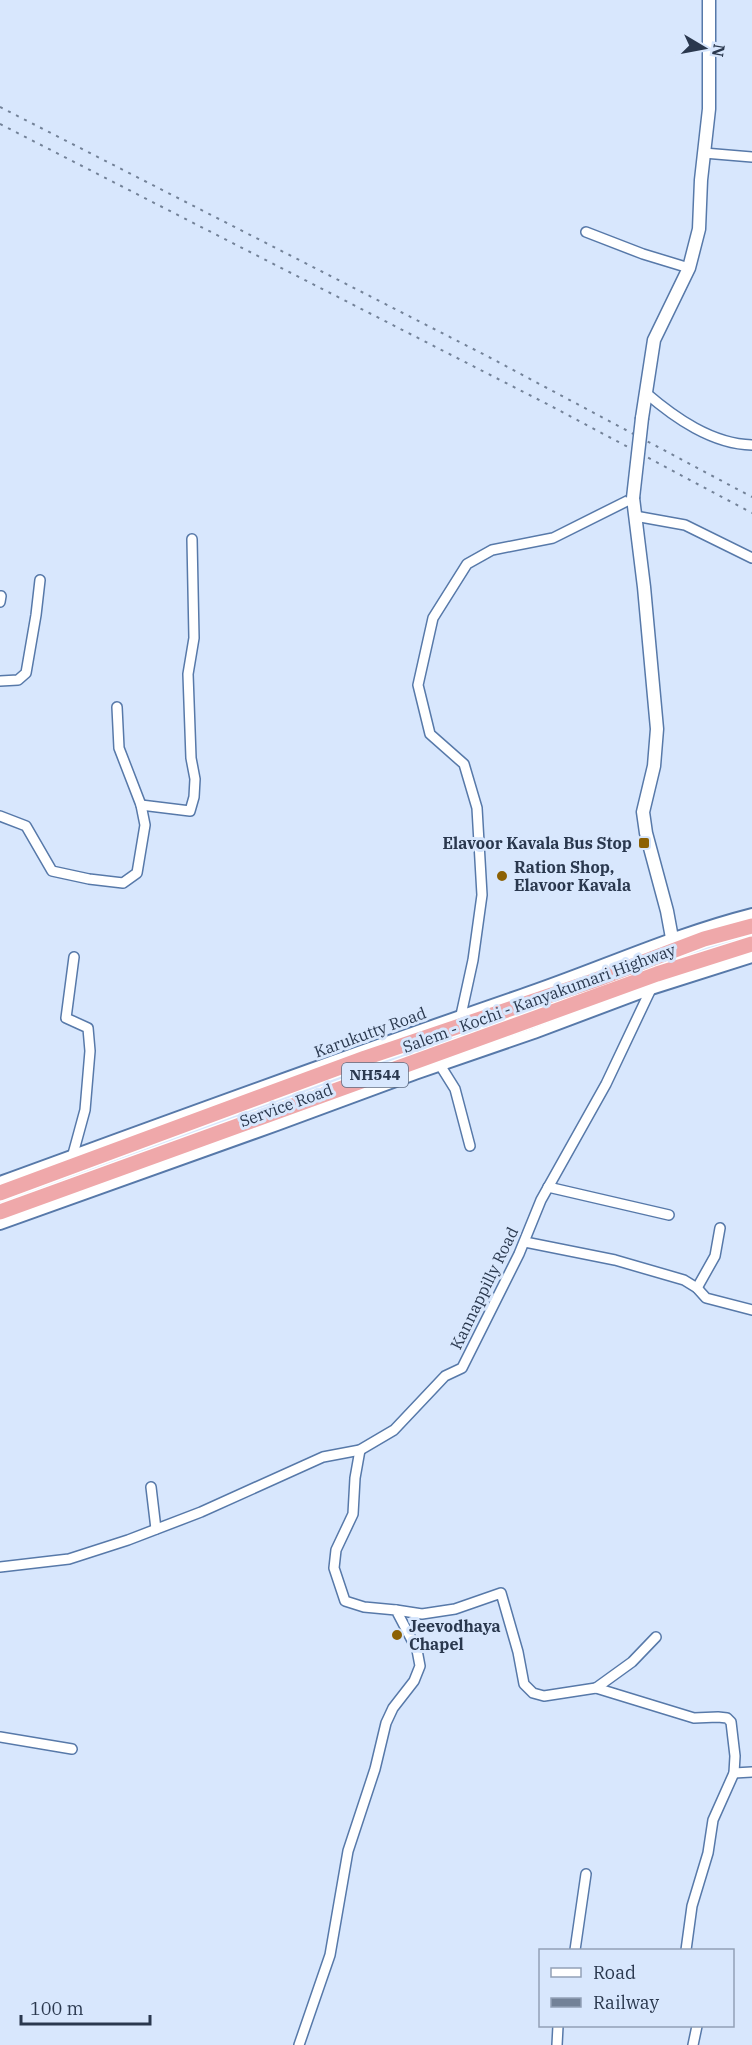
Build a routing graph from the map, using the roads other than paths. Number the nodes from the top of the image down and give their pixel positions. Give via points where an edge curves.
1 (709, 0) edge
2 (705, 153) junction
3 (752, 157) edge
4 (586, 232) dead end
5 (689, 267) junction
6 (646, 393) junction
7 (752, 445) edge
8 (633, 498) junction
9 (635, 516) junction
10 (192, 539) dead end
11 (752, 558) edge
12 (40, 580) dead end
13 (1, 596) edge
14 (0, 602) edge
15 (0, 681) edge
16 (117, 707) dead end
17 (141, 805) junction
18 (0, 816) edge
19 (752, 914) edge
20 (752, 926) edge
21 (752, 944) edge
22 (673, 945) junction
23 (74, 957) dead end
24 (752, 957) edge
25 (654, 982) junction
26 (461, 1015) junction
27 (440, 1065) junction
28 (470, 1146) dead end
29 (73, 1154) junction
30 (0, 1182) edge
31 (548, 1186) junction
32 (0, 1193) edge
33 (0, 1212) edge
34 (669, 1215) dead end
35 (0, 1224) edge
36 (720, 1227) dead end
37 (525, 1242) junction
38 (697, 1288) junction
39 (752, 1310) edge
40 (360, 1450) junction
41 (151, 1487) dead end
42 (156, 1530) junction
43 (0, 1566) edge
44 (396, 1610) junction
45 (656, 1636) dead end
46 (596, 1688) junction
47 (0, 1737) edge
48 (72, 1749) dead end
49 (752, 1772) edge
50 (734, 1773) junction
51 (586, 1874) dead end
52 (575, 1949) edge
53 (686, 1949) edge
54 (558, 2027) edge
55 (698, 2027) edge
56 (299, 2045) edge
57 (557, 2045) edge
58 (693, 2045) edge

1 - 2 main road
2 - 3 street
2 - 5 main road via 699,229
4 - 5 street
5 - 6 main road via 654,340
6 - 7 street via 672,416 710,435
6 - 8 main road, bridge
8 - 9 main road
8 - 26 street via 553,538 492,550 467,564 433,618 418,685 430,734 464,764 477,808 482,895
9 - 11 street via 685,525
9 - 22 main road via 657,729 654,766 643,812
10 - 17 street via 194,638 188,674 194,797 190,811
12 - 15 street via 26,673 18,680
13 - 14 street
16 - 17 street via 119,748
17 - 18 street via 145,825 137,873 123,883 52,871 26,826
19 - 22 street, Karukutty Road
20 - 22 highway, Salem - Kochi - Kanyakumari Highway / NH544
21 - 25 highway, Salem - Kochi - Kanyakumari Highway / NH544
22 - 26 street, Karukutty Road
22 - 32 highway, Salem - Kochi - Kanyakumari Highway / NH544 via 503,1012 365,1058
23 - 29 street via 66,1018 88,1028 90,1051 85,1110
24 - 25 street, Service Road
25 - 27 street, Service Road via 534,1033
25 - 31 street, Kannappilly Road via 606,1084
25 - 33 highway, Salem - Kochi - Kanyakumari Highway / NH544
26 - 29 street, Karukutty Road
27 - 28 street via 455,1089
27 - 35 street, Service Road
29 - 30 street, Karukutty Road
31 - 34 street
31 - 37 street, Kannappilly Road
36 - 38 street via 715,1256
37 - 38 street via 615,1260 684,1280
37 - 40 street, Kannappilly Road via 462,1368 445,1376 394,1430
38 - 39 street via 706,1298
40 - 42 street, Kannappilly Road via 323,1457
40 - 44 street via 353,1514 336,1550 334,1568 345,1601
41 - 42 street
42 - 43 street, Kannappilly Road via 69,1559
44 - 46 street via 422,1614 455,1609 501,1593 524,1684 533,1693 544,1696
44 - 56 street via 420,1658 418,1674 386,1723 343,1873 330,1955
45 - 46 street via 632,1662
46 - 50 street via 694,1718 727,1718 731,1722
47 - 48 street
49 - 50 street
50 - 53 street via 713,1820
51 - 52 street
54 - 57 street
55 - 58 street

